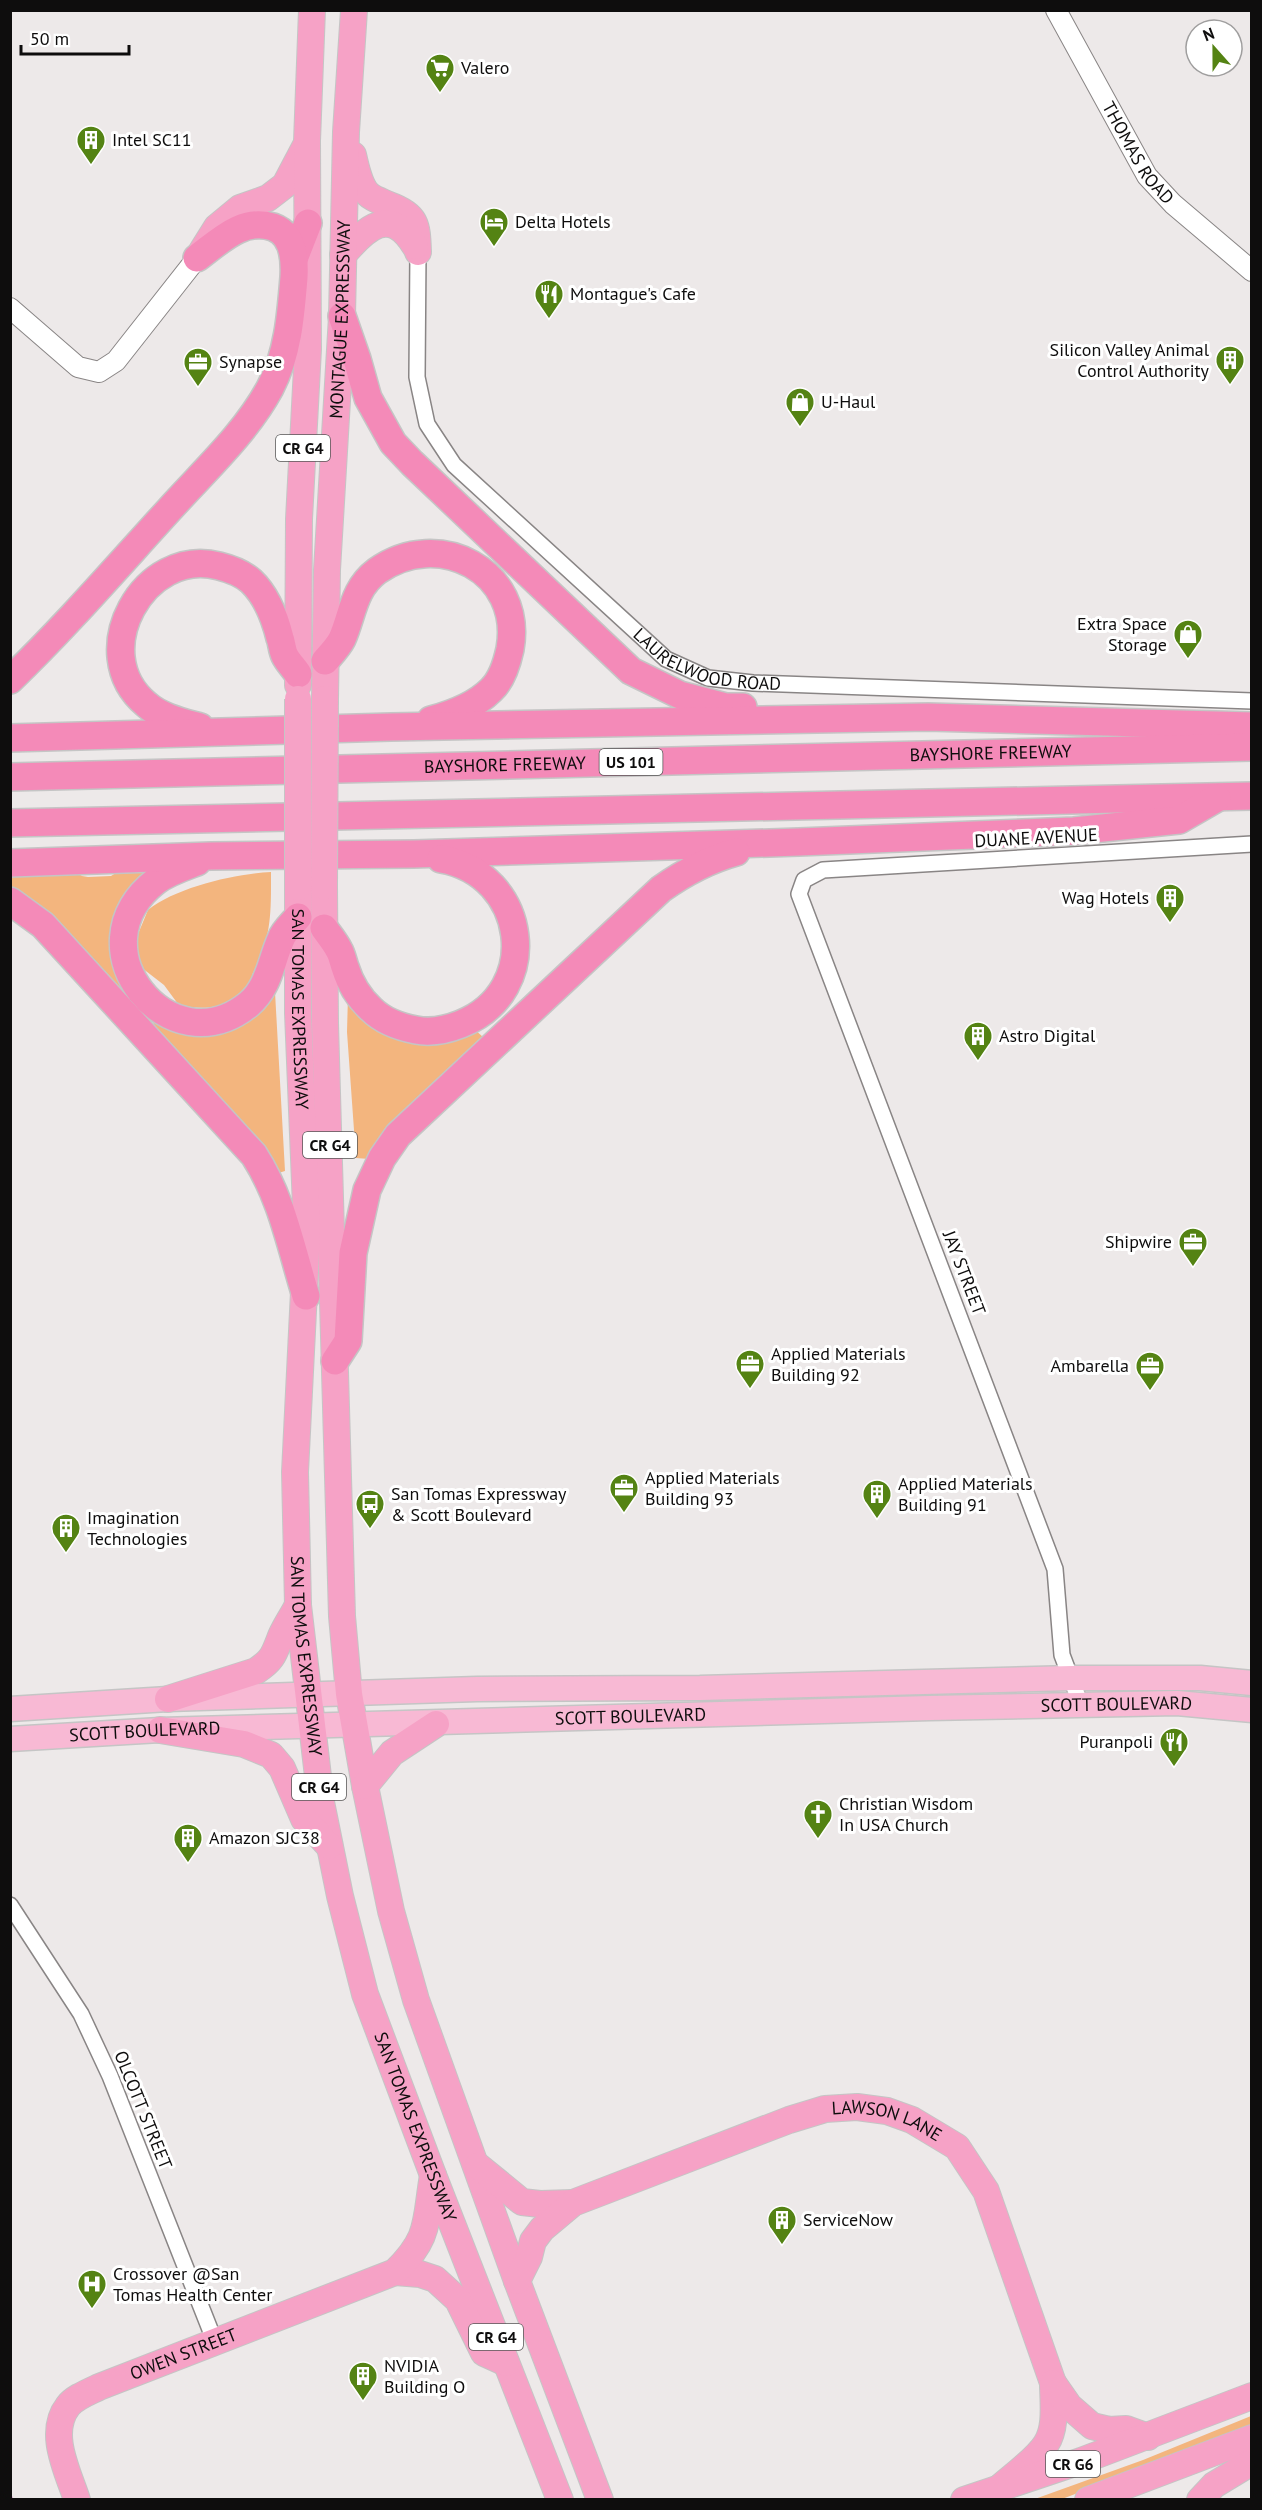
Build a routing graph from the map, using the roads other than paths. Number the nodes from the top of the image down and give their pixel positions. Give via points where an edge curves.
1 (312, 10) edge
2 (354, 10) edge
3 (1060, 12) edge
4 (346, 132) junction
5 (307, 141) junction
6 (308, 223) junction
7 (418, 252) junction
8 (343, 255) junction
9 (197, 258) junction
10 (294, 259) junction
11 (1251, 271) edge
12 (10, 308) edge
13 (342, 316) junction
14 (326, 661) junction
15 (10, 680) edge
16 (298, 687) junction
17 (1251, 701) edge
18 (928, 717) junction
19 (1251, 726) edge
20 (391, 727) junction
21 (222, 733) junction
22 (10, 738) edge
23 (1251, 747) edge
24 (10, 777) edge
25 (1219, 796) junction
26 (1251, 796) edge
27 (298, 805) joint
28 (325, 808) joint
29 (10, 823) edge
30 (799, 842) junction
31 (1251, 844) edge
32 (414, 854) junction
33 (211, 856) junction
34 (10, 863) edge
35 (823, 870) joint
36 (10, 901) edge
37 (298, 917) junction
38 (324, 928) junction
39 (306, 1296) junction
40 (335, 1361) junction
41 (298, 1605) junction
42 (1072, 1678) junction
43 (1251, 1683) edge
44 (307, 1694) junction
45 (349, 1694) junction
46 (168, 1699) junction
47 (1081, 1705) junction
48 (10, 1708) edge
49 (1251, 1710) edge
50 (436, 1724) junction
51 (356, 1725) junction
52 (311, 1726) junction
53 (160, 1730) junction
54 (10, 1739) edge
55 (365, 1786) junction
56 (329, 1846) junction
57 (10, 1905) edge
58 (476, 2164) junction
59 (433, 2175) junction
60 (573, 2203) junction
61 (394, 2272) junction
62 (517, 2281) junction
63 (215, 2342) junction
64 (506, 2363) junction
65 (1053, 2384) junction
66 (1251, 2396) edge
67 (1148, 2437) junction
68 (1251, 2438) edge
69 (1251, 2462) edge
70 (997, 2490) junction
71 (77, 2499) edge
72 (560, 2499) edge
73 (600, 2499) edge
74 (964, 2499) edge
75 (1088, 2499) edge
76 (1200, 2499) edge

1 - 5 highway, MONTAGUE EXPRESSWAY / CR G4
2 - 4 highway, MONTAGUE EXPRESSWAY / CR G4
3 - 11 street, THOMAS ROAD via 1148,176 1173,204
4 - 7 highway via 369,196 401,209 415,220
4 - 8 highway, MONTAGUE EXPRESSWAY / CR G4
5 - 6 highway, MONTAGUE EXPRESSWAY / CR G4
5 - 9 highway via 285,185 268,198 240,208 217,227
6 - 10 highway
6 - 16 highway, MONTAGUE EXPRESSWAY / CR G4
7 - 8 highway via 403,230 382,224 368,229
7 - 17 street, LAURELWOOD ROAD via 417,377 427,424 454,465 666,659 708,678 753,684
8 - 13 highway, MONTAGUE EXPRESSWAY / CR G4
9 - 10 highway via 235,230 265,224 278,229 288,240
9 - 12 street via 116,361 99,372 78,367
10 - 15 highway via 288,335 278,371 260,405 247,424
13 - 14 highway, MONTAGUE EXPRESSWAY / CR G4 via 327,570
13 - 18 highway via 368,398 393,443 632,671 680,695 726,707 896,710
14 - 20 highway via 342,640 356,595 376,572 392,562 419,554 449,555 488,576 506,604 511,624 512,641 503,674 476,702 455,712
14 - 28 highway, MONTAGUE EXPRESSWAY / CR G4, bridge
16 - 21 highway via 271,611 262,594 242,574 210,564 189,564 156,579 131,606 125,619 120,650 128,681 136,695 156,712
16 - 27 highway, MONTAGUE EXPRESSWAY / CR G4, bridge
18 - 19 highway
18 - 20 highway
20 - 21 highway
21 - 22 highway
23 - 24 highway, BAYSHORE FREEWAY / US 101
25 - 26 highway
25 - 29 highway
25 - 30 highway via 1179,820 1074,831
27 - 37 highway, SAN TOMAS EXPRESSWAY / CR G4, bridge
28 - 38 highway, SAN TOMAS EXPRESSWAY / CR G4, bridge
30 - 32 highway
30 - 40 highway via 711,859 684,873 398,1135 367,1190 353,1253 348,1341
31 - 35 street, DUANE AVENUE
32 - 33 highway
32 - 38 highway via 473,868 492,885 509,912 516,933 512,972 504,990 486,1012 435,1032 387,1020 360,998 340,952
33 - 34 highway
33 - 37 highway via 156,881 131,910 124,929 126,962 132,980 158,1008 198,1022 238,1012 263,987 282,936
35 - 42 street, JAY STREET via 804,880 799,894 1054,1569 1062,1655
36 - 39 highway via 43,925 254,1155 280,1208
37 - 39 highway, SAN TOMAS EXPRESSWAY / CR G4
38 - 40 highway, SAN TOMAS EXPRESSWAY / CR G4
39 - 41 highway, SAN TOMAS EXPRESSWAY / CR G4 via 295,1472
40 - 45 highway, SAN TOMAS EXPRESSWAY / CR G4 via 342,1616
41 - 44 highway, SAN TOMAS EXPRESSWAY / CR G4
41 - 46 highway via 277,1652 264,1666
42 - 43 main road, SCOTT BOULEVARD via 1200,1678
42 - 45 main road, SCOTT BOULEVARD
42 - 47 street, JAY STREET
44 - 45 main road, SCOTT BOULEVARD
44 - 46 main road, SCOTT BOULEVARD
44 - 52 highway, SAN TOMAS EXPRESSWAY / CR G4
45 - 51 highway, SAN TOMAS EXPRESSWAY / CR G4
46 - 48 main road, SCOTT BOULEVARD
47 - 49 main road, SCOTT BOULEVARD via 1177,1703
47 - 50 main road, SCOTT BOULEVARD
50 - 51 main road, SCOTT BOULEVARD
50 - 55 highway via 392,1754
51 - 52 main road, SCOTT BOULEVARD
51 - 55 highway, SAN TOMAS EXPRESSWAY / CR G4
52 - 53 main road, SCOTT BOULEVARD
52 - 56 highway, SAN TOMAS EXPRESSWAY / CR G4
53 - 54 main road, SCOTT BOULEVARD
53 - 56 highway via 244,1744 271,1755 282,1768 304,1819
55 - 58 highway, SAN TOMAS EXPRESSWAY / CR G4 via 416,2000
56 - 59 highway, SAN TOMAS EXPRESSWAY / CR G4 via 365,1994
57 - 63 street, OLCOTT STREET via 91,2035
58 - 60 highway via 522,2202
58 - 62 highway, SAN TOMAS EXPRESSWAY / CR G4
59 - 61 highway via 423,2236 410,2257
59 - 64 highway, SAN TOMAS EXPRESSWAY / CR G4
60 - 62 highway via 533,2241
60 - 65 highway, LAWSON LANE via 825,2109 857,2107 887,2111 912,2120 957,2147 986,2191
61 - 63 highway, OWEN STREET
61 - 64 highway via 435,2279 458,2300 484,2353
62 - 73 highway, SAN TOMAS EXPRESSWAY / CR G4
63 - 71 highway, OWEN STREET via 99,2387 68,2405 60,2420 58,2441
64 - 72 highway, SAN TOMAS EXPRESSWAY / CR G4
65 - 67 highway via 1069,2406 1092,2426 1126,2429
65 - 70 highway via 1051,2430 1046,2444
66 - 67 highway, CR G6
67 - 70 highway, CR G6
68 - 75 highway, CR G6
69 - 76 highway via 1214,2485
70 - 74 highway, CR G6

